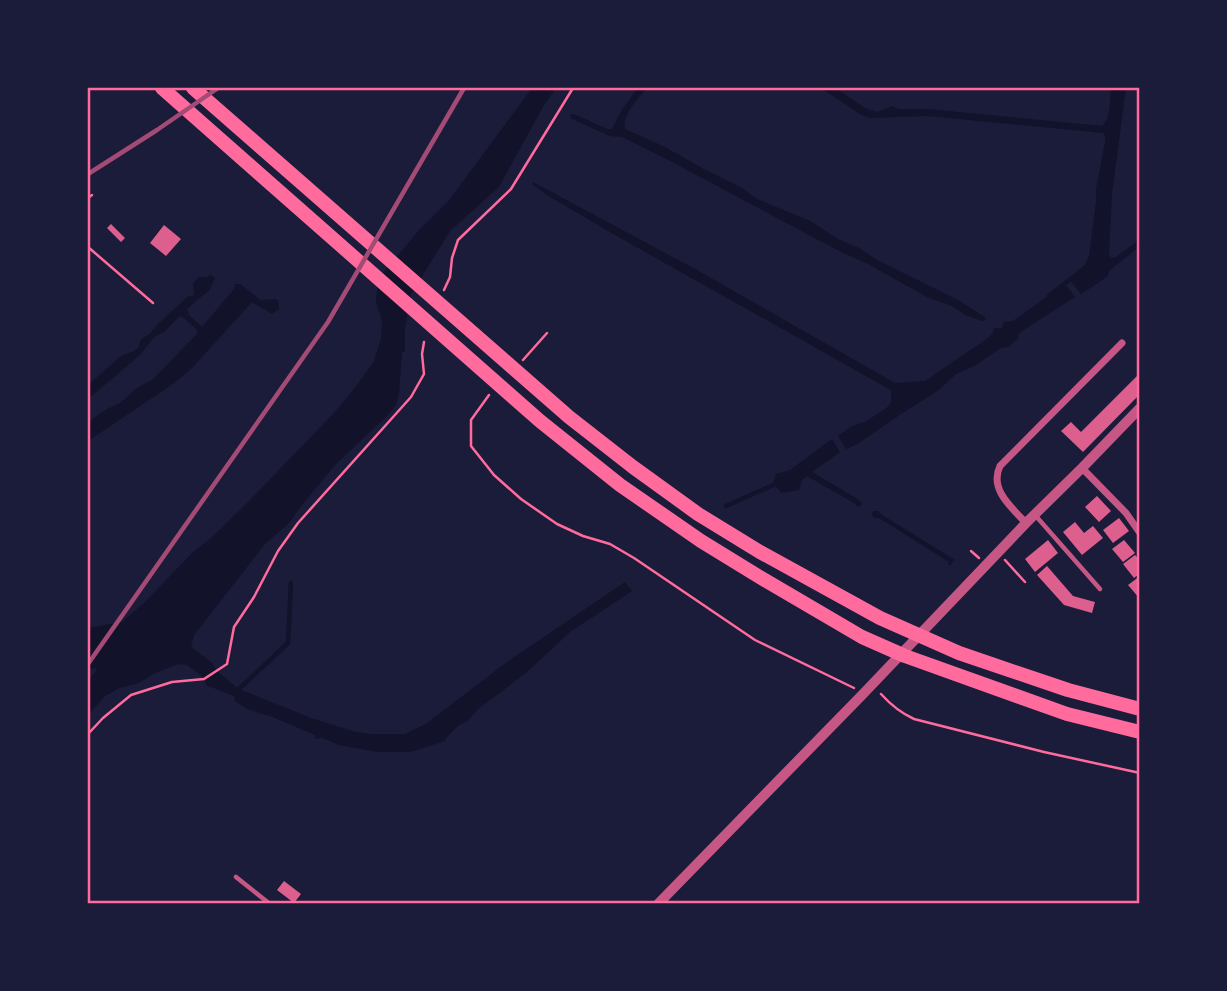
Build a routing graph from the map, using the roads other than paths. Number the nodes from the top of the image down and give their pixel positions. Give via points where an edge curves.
1 (162, 88) edge
2 (193, 88) edge
3 (1122, 343) dead end
4 (1139, 408) edge
5 (1082, 468) junction
6 (1034, 514) junction
7 (1026, 523) junction
8 (1139, 533) edge
9 (1100, 589) dead end
10 (1139, 709) edge
11 (1139, 732) edge
12 (236, 877) dead end
13 (270, 904) edge
14 (658, 904) edge

1 - 11 highway via 540,421 620,485 701,541 862,637 1067,714
2 - 10 highway via 553,403 698,514 880,618 959,653
3 - 7 street via 996,474 999,492
4 - 5 street
5 - 6 street
5 - 8 street
6 - 7 street
6 - 9 lane
7 - 14 street
12 - 13 lane

